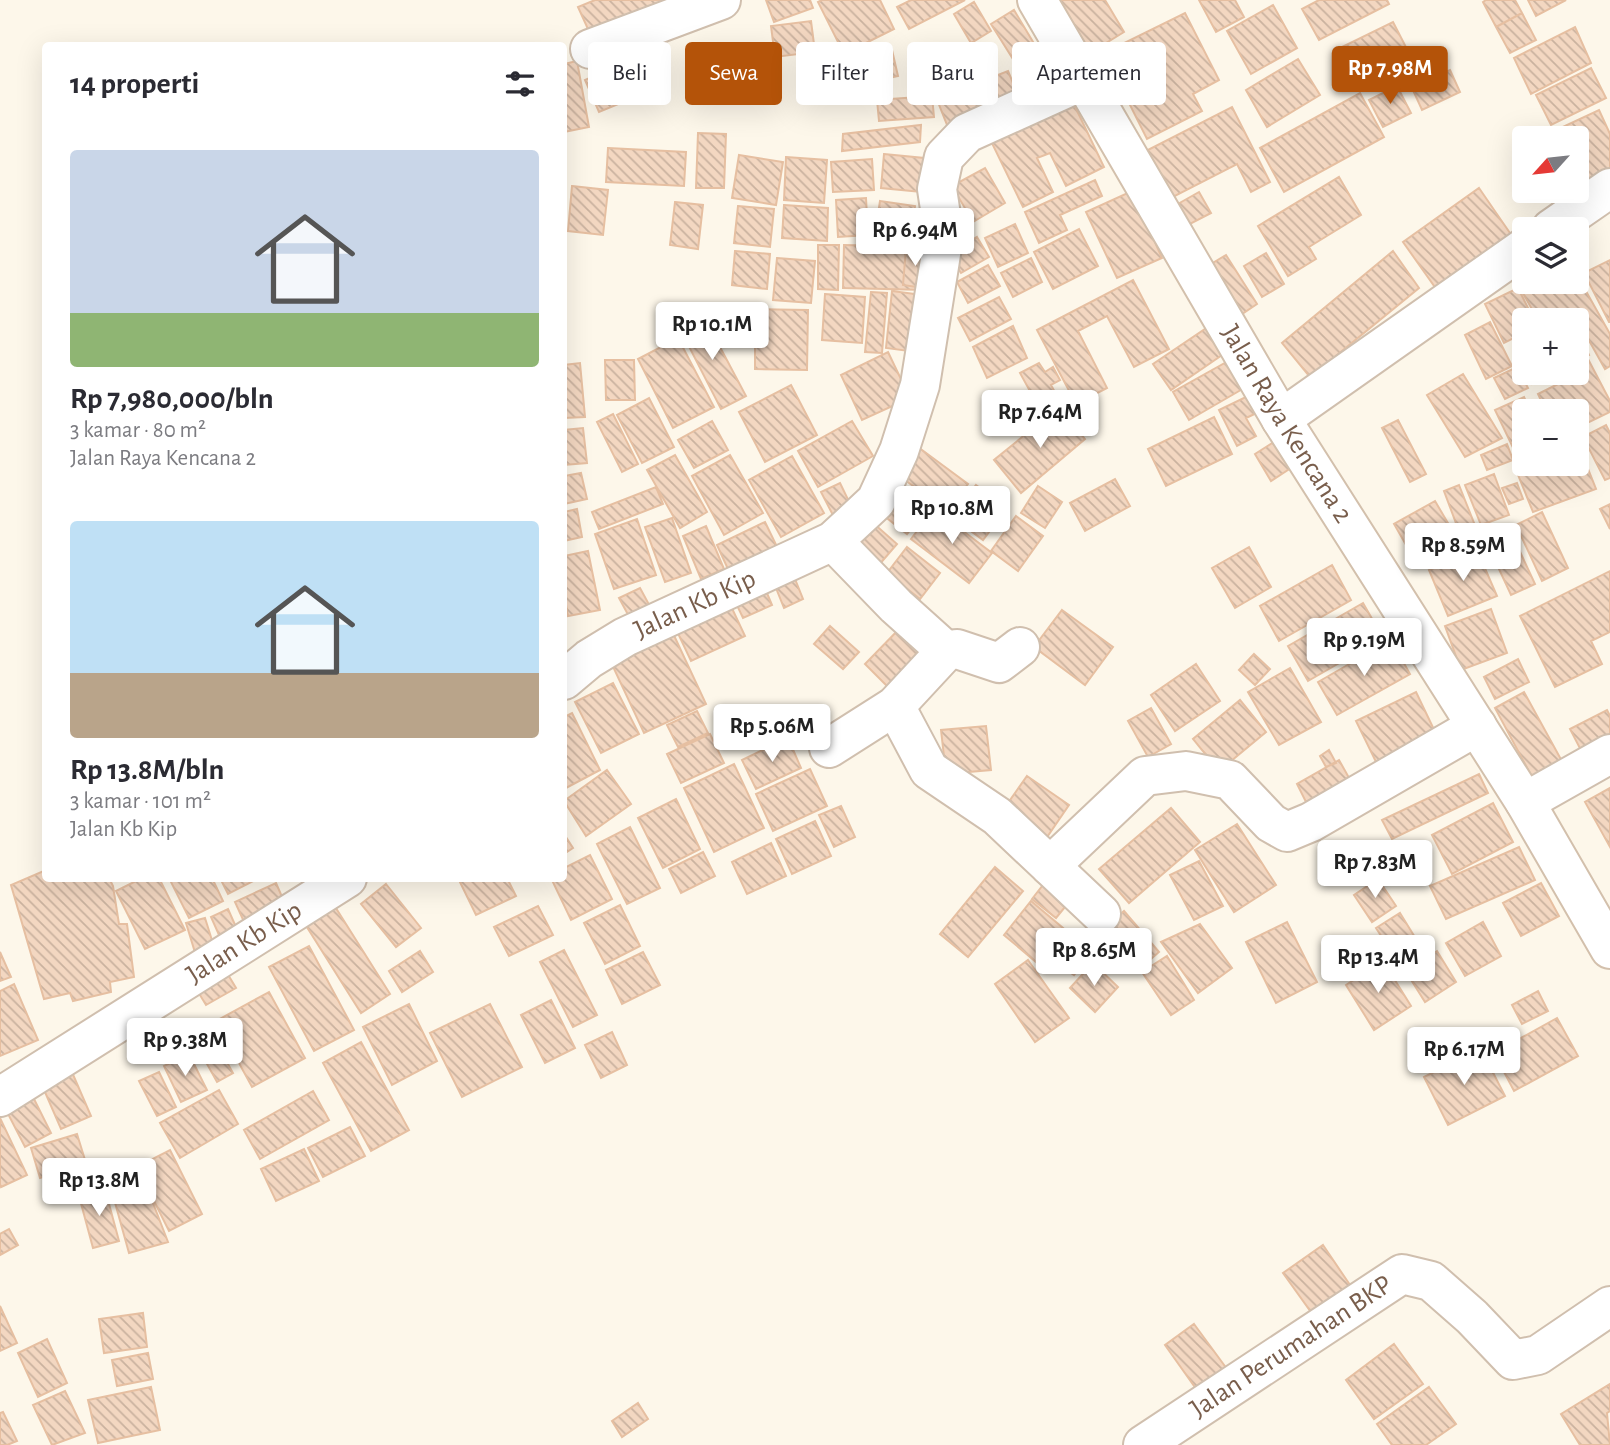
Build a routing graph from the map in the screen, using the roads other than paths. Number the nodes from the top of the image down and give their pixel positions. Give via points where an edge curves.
1 (721, 0) edge
2 (1037, 0) edge
3 (609, 42) edge
4 (1060, 42) edge
5 (1029, 105) edge
6 (1096, 105) edge
7 (1610, 188) edge
8 (1568, 217) edge
9 (1512, 256) edge
10 (1282, 419) junction
11 (833, 541) junction
12 (1020, 647) dead end
13 (946, 651) junction
14 (567, 677) edge
15 (895, 706) junction
16 (1477, 726) junction
17 (829, 748) dead end
18 (1610, 754) edge
19 (1525, 802) junction
20 (1050, 866) junction
21 (341, 882) edge
22 (1101, 914) dead end
23 (1610, 949) edge
24 (0, 1097) edge
25 (1610, 1306) edge
26 (1143, 1445) edge

1 - 3 street
2 - 4 street, Jalan Raya Kencana 2
5 - 11 street, Jalan Kb Kip via 967,133 944,157 937,189 944,235 938,287 911,419 876,501
6 - 10 street, Jalan Raya Kencana 2
7 - 8 street
9 - 10 street
10 - 16 street, Jalan Raya Kencana 2
11 - 13 street
11 - 14 street, Jalan Kb Kip via 625,637
12 - 13 street via 999,663 957,649
13 - 15 street
15 - 17 street
15 - 20 street via 929,770 997,816
16 - 19 street, Jalan Raya Kencana 2
16 - 20 street via 1287,832 1271,823 1230,780 1186,771 1145,776
18 - 19 street
19 - 23 street, Jalan Raya Kencana 2
20 - 22 street
21 - 24 street, Jalan Kb Kip
25 - 26 street, Jalan Perumahan BKP via 1538,1355 1513,1360 1431,1281 1402,1274

